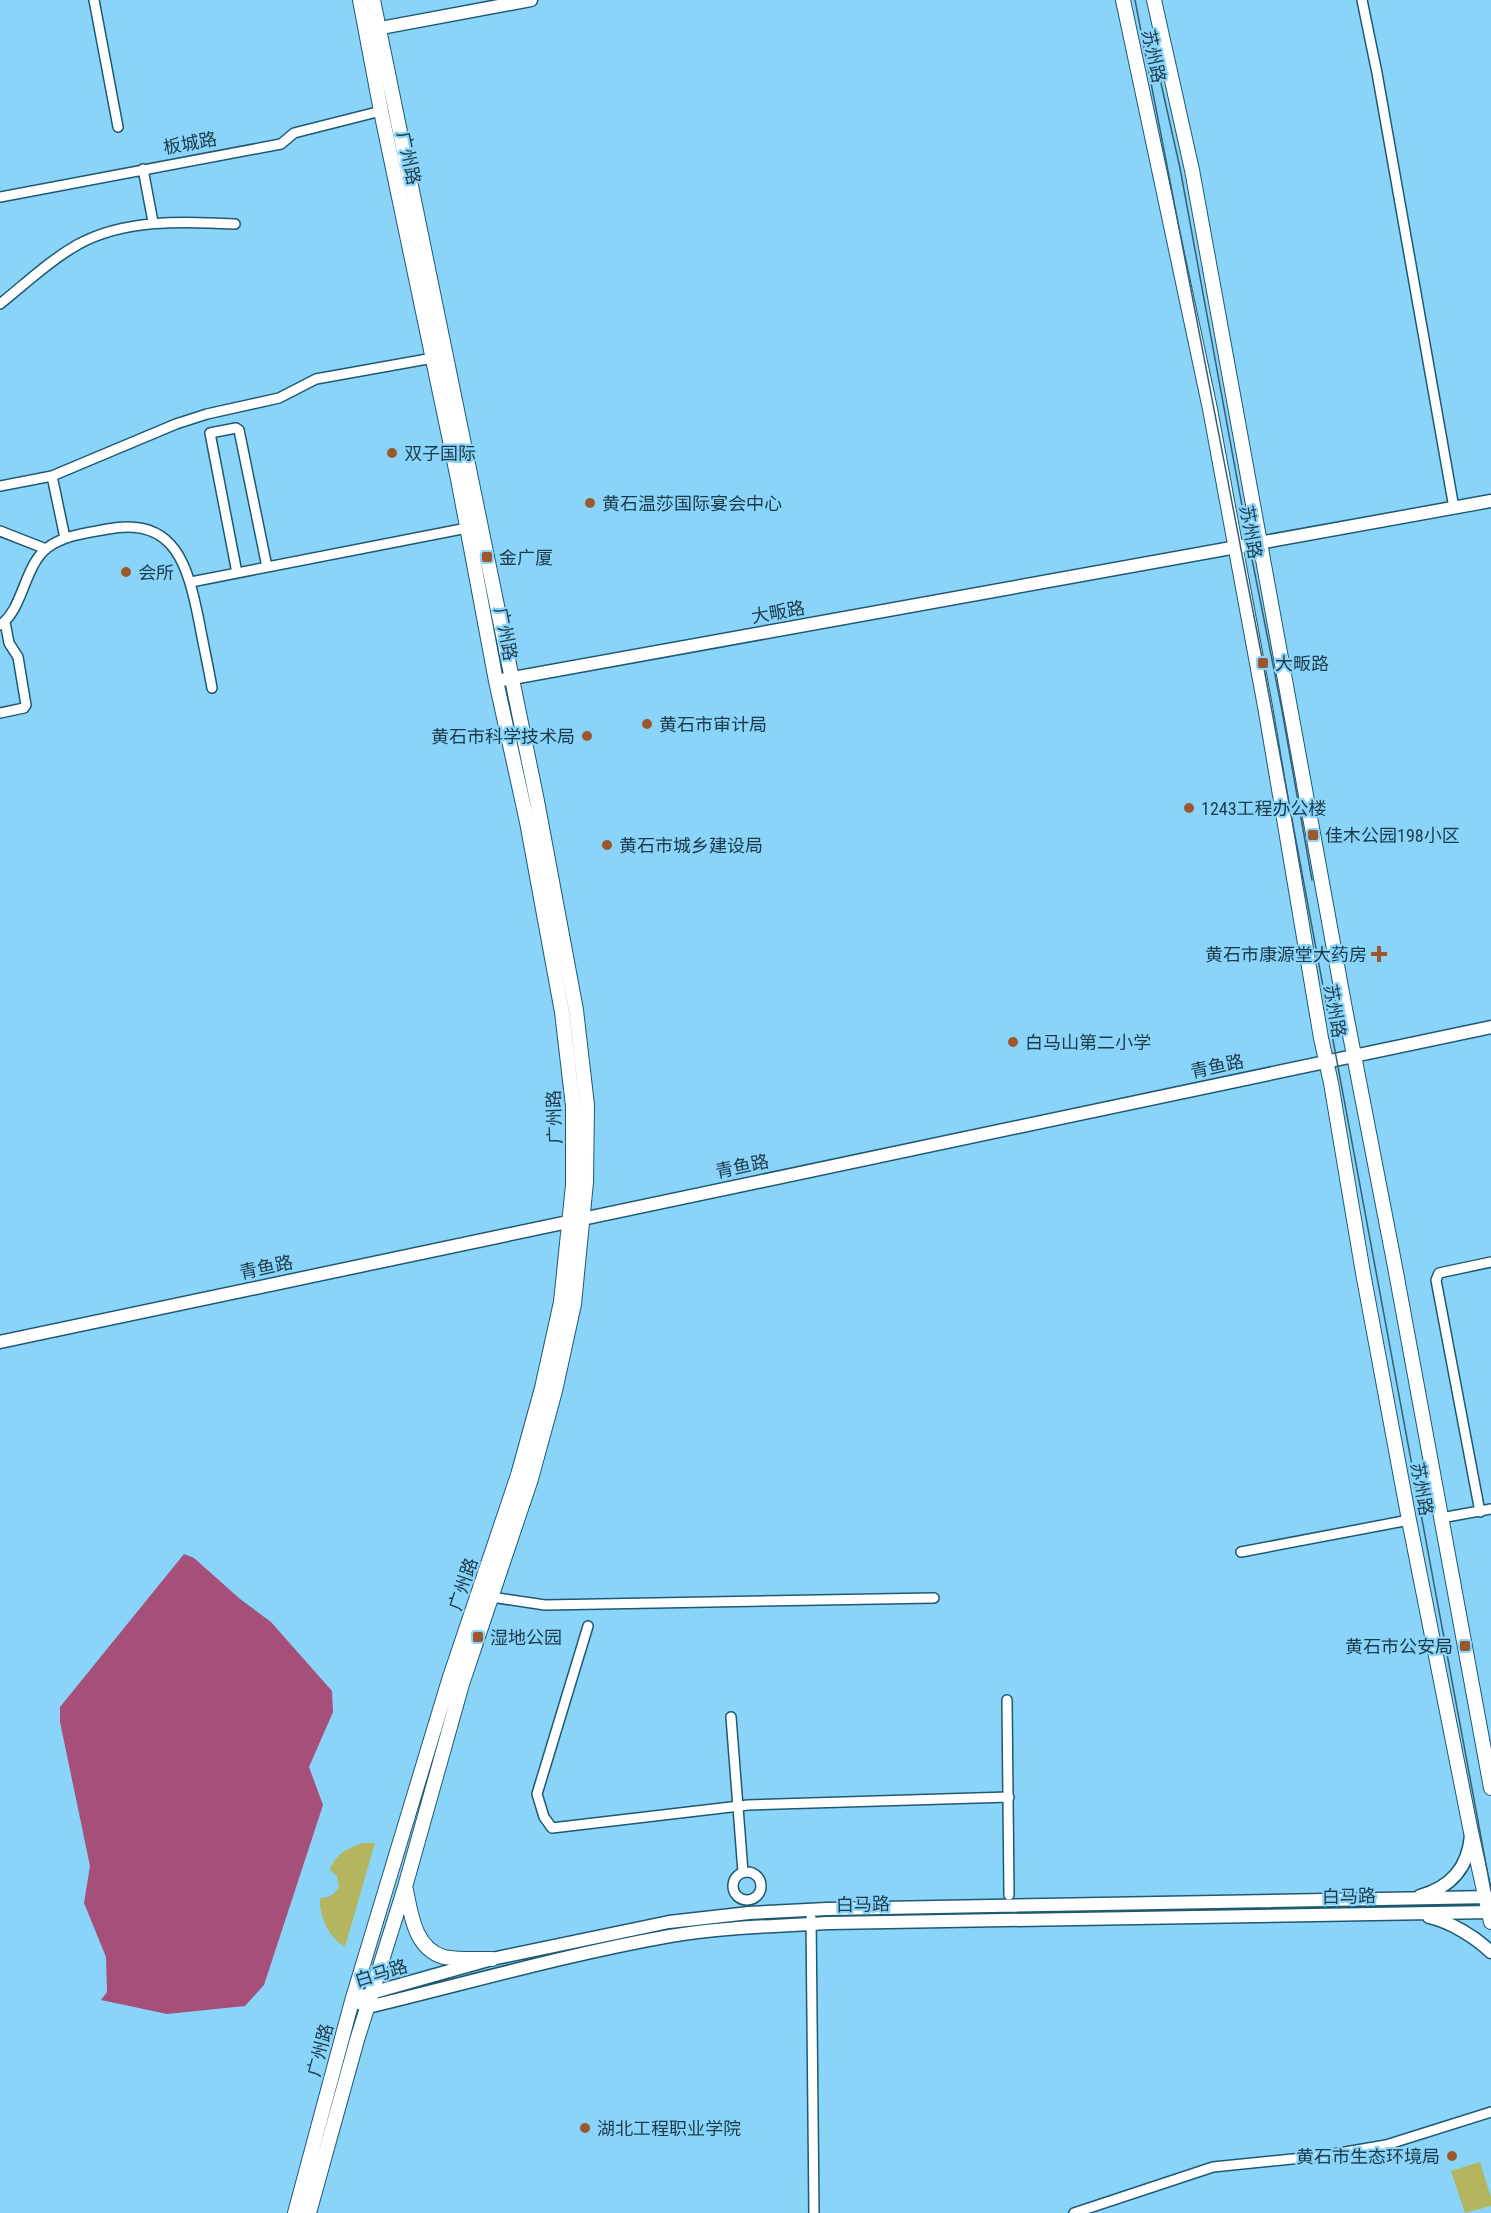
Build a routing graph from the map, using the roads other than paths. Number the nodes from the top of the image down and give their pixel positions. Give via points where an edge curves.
1 (94, 0) edge
2 (360, 0) edge
3 (373, 0) edge
4 (531, 0) edge
5 (1123, 0) edge
6 (1154, 0) edge
7 (1362, 0) edge
8 (372, 29) junction
9 (381, 111) junction
10 (118, 127) dead end
11 (143, 169) junction
12 (0, 197) edge
13 (153, 222) junction
14 (235, 224) dead end
15 (0, 304) edge
16 (433, 358) junction
17 (207, 414) junction
18 (210, 433) junction
19 (52, 476) junction
20 (0, 486) edge
21 (1491, 501) edge
22 (1454, 508) junction
23 (467, 528) junction
24 (0, 531) edge
25 (65, 538) junction
26 (1259, 543) junction
27 (1235, 547) junction
28 (46, 549) junction
29 (267, 567) junction
30 (237, 573) junction
31 (191, 582) junction
32 (2, 623) edge
33 (512, 678) junction
34 (496, 681) junction
35 (212, 688) dead end
36 (0, 712) edge
37 (1491, 1027) edge
38 (1354, 1056) junction
39 (1326, 1061) junction
40 (575, 1219) junction
41 (1491, 1262) edge
42 (0, 1342) edge
43 (1491, 1509) edge
44 (1480, 1512) junction
45 (1441, 1518) junction
46 (1409, 1520) junction
47 (1241, 1551) dead end
48 (491, 1597) junction
49 (934, 1598) dead end
50 (588, 1626) dead end
51 (1007, 1700) dead end
52 (731, 1717) dead end
53 (1491, 1788) edge
54 (1009, 1797) junction
55 (738, 1806) junction
56 (1471, 1832) junction
57 (743, 1872) junction
58 (405, 1887) junction
59 (759, 1893) junction
60 (1009, 1895) dead end
61 (1488, 1898) edge
62 (764, 1902) dead end
63 (1404, 1907) junction
64 (811, 1910) junction
65 (1490, 1915) edge
66 (811, 1924) junction
67 (1491, 1952) edge
68 (492, 1959) junction
69 (371, 1993) junction
70 (352, 2001) junction
71 (368, 2007) junction
72 (1491, 2112) edge
73 (295, 2213) edge
74 (309, 2213) edge
75 (814, 2213) edge
76 (1074, 2213) edge

1 - 10 street
2 - 8 main road, 广州路
3 - 8 main road, 广州路
4 - 8 street
5 - 27 main road, 苏州路 via 1210,409
6 - 26 main road, 苏州路 via 1192,170
7 - 22 street
8 - 9 main road, 广州路
8 - 33 main road, 广州路
9 - 11 street, 板城路 via 294,133 281,144
9 - 16 main road, 广州路
11 - 12 street, 板城路
11 - 13 street
13 - 14 street
13 - 15 street via 78,244
16 - 17 street via 316,379 279,398
16 - 23 main road, 广州路
17 - 18 street
17 - 19 street
18 - 29 street via 239,430
18 - 30 street
19 - 20 street
19 - 25 street
21 - 22 street, 大畈路
22 - 26 street, 大畈路
23 - 29 street
23 - 34 main road, 广州路
24 - 28 street
25 - 28 street
25 - 31 street via 117,527 147,529 178,552
26 - 27 street, 大畈路
26 - 38 main road, 苏州路
27 - 33 street, 大畈路
27 - 39 main road, 苏州路
28 - 32 street via 10,617
29 - 30 street
30 - 31 street
31 - 35 street
32 - 36 street via 18,657 27,705
33 - 34 street, 大畈路
33 - 40 main road, 广州路 via 576,1010 587,1105 585,1182
34 - 40 main road, 广州路 via 562,1012 573,1106
37 - 38 street, 青鱼路
38 - 39 street, 青鱼路
38 - 45 main road, 苏州路
39 - 40 street, 青鱼路
39 - 46 main road, 苏州路
40 - 42 street, 青鱼路
40 - 48 main road, 广州路 via 574,1304 555,1391 531,1479
40 - 70 main road, 广州路 via 561,1302 521,1464 449,1680
41 - 44 street via 1439,1273 1436,1280
43 - 44 street
44 - 45 street
45 - 53 main road, 苏州路
46 - 47 street
46 - 56 main road, 苏州路
48 - 49 street via 545,1605
48 - 58 main road, 广州路 via 462,1684
50 - 55 street via 537,1794 552,1828
51 - 54 street
52 - 55 street
54 - 55 street
54 - 60 street
55 - 57 street
56 - 61 main road, 苏州路
56 - 63 street via 1464,1865 1443,1886
57 - 59 street via 757,1875 761,1883
57 - 59 street via 733,1881 734,1900 753,1899
58 - 68 main road via 423,1945 443,1957
58 - 69 main road, 广州路
59 - 62 street
61 - 63 street, 白马路
61 - 65 main road, 苏州路
63 - 64 street, 白马路
63 - 65 street, 白马路
63 - 66 street, 白马路
63 - 67 street via 1444,1920
64 - 66 street
64 - 68 street, 白马路 via 748,1912 669,1922
66 - 71 street, 白马路 via 670,1936 494,1974
66 - 75 street
68 - 69 street, 白马路
69 - 70 street, 白马路
69 - 71 main road, 广州路
70 - 71 street, 白马路
70 - 73 main road, 广州路
71 - 74 main road, 广州路
72 - 76 street via 1386,2145 1213,2167

